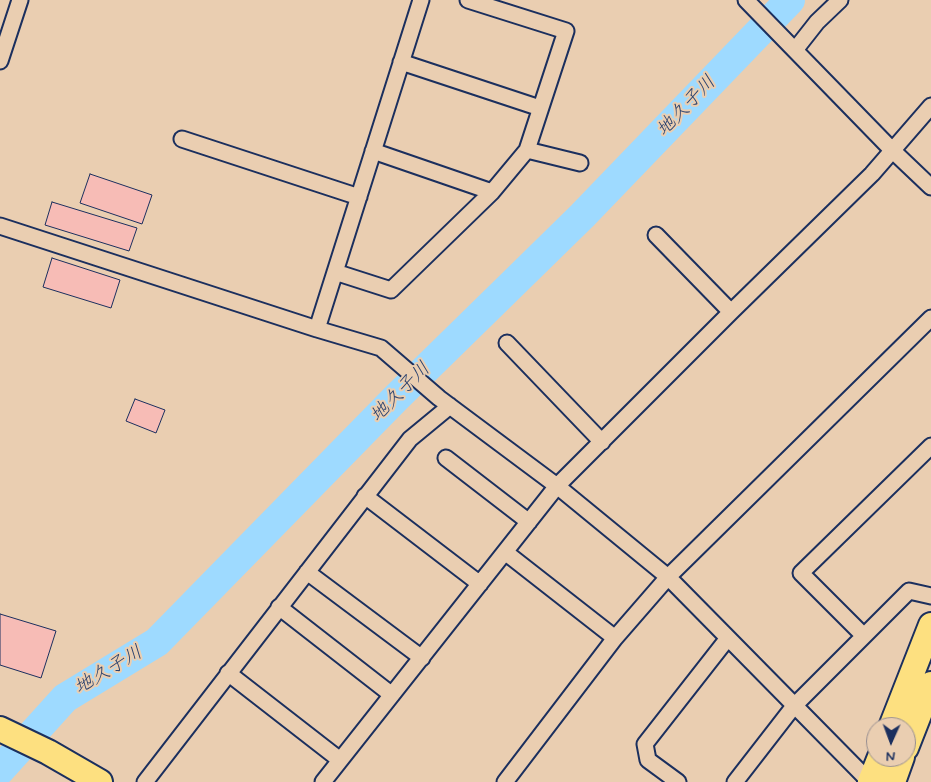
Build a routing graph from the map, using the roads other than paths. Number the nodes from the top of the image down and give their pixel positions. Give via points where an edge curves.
1 (20, 0) edge
2 (421, 0) edge
3 (468, 0) edge
4 (747, 0) edge
5 (840, 0) edge
6 (4, 35) edge
7 (792, 47) junction
8 (0, 61) edge
9 (401, 62) junction
10 (931, 106) edge
11 (540, 108) junction
12 (182, 139) dead end
13 (527, 150) junction
14 (892, 150) junction
15 (373, 151) junction
16 (580, 163) dead end
17 (931, 187) edge
18 (492, 192) junction
19 (359, 197) junction
20 (0, 226) edge
21 (656, 235) dead end
22 (335, 272) junction
23 (731, 312) junction
24 (931, 318) edge
25 (317, 329) junction
26 (507, 343) dead end
27 (444, 402) junction
28 (602, 442) junction
29 (931, 446) edge
30 (446, 458) dead end
31 (557, 486) junction
32 (365, 496) junction
33 (529, 522) junction
34 (505, 552) junction
35 (307, 572) junction
36 (668, 577) junction
37 (480, 584) junction
38 (931, 596) edge
39 (279, 607) junction
40 (931, 625) edge
41 (864, 636) junction
42 (615, 638) junction
43 (728, 638) junction
44 (422, 658) junction
45 (228, 673) junction
46 (931, 684) edge
47 (392, 695) junction
48 (794, 706) junction
49 (896, 717) edge
50 (916, 722) edge
51 (0, 729) edge
52 (340, 760) junction
53 (876, 767) edge
54 (898, 767) edge
55 (100, 782) edge
56 (145, 782) edge
57 (323, 782) edge
58 (505, 782) edge
59 (678, 782) edge
60 (735, 782) edge
61 (870, 782) edge
62 (893, 782) edge

1 - 6 street
2 - 9 street
3 - 11 street via 566,31
4 - 7 street
5 - 7 street
6 - 8 street
7 - 14 street
9 - 11 street
9 - 15 street
10 - 14 street
11 - 13 street
12 - 19 street
13 - 16 street
13 - 18 street
14 - 17 street
14 - 23 street via 872,174
15 - 18 street
15 - 19 street
18 - 22 street via 391,290
19 - 22 street
20 - 25 street
21 - 23 street
22 - 25 street
23 - 28 street
24 - 36 street
25 - 27 street via 381,348
26 - 28 street
27 - 31 street
27 - 32 street
28 - 31 street
29 - 41 street via 801,573
30 - 33 street
31 - 33 street
31 - 36 street
32 - 35 street
32 - 37 street
33 - 34 street
34 - 37 street
34 - 42 street
35 - 39 street
35 - 44 street
36 - 42 street
36 - 43 street
37 - 44 street
38 - 41 street via 909,591
39 - 45 street
39 - 47 street
40 - 49 main road
41 - 48 street
42 - 58 street
43 - 48 street
43 - 59 street via 645,744 648,760
44 - 47 street
45 - 52 street
45 - 56 street
46 - 50 main road
47 - 52 street
48 - 60 street
48 - 61 street
51 - 55 main road
52 - 57 street
53 - 61 main road
54 - 62 main road

